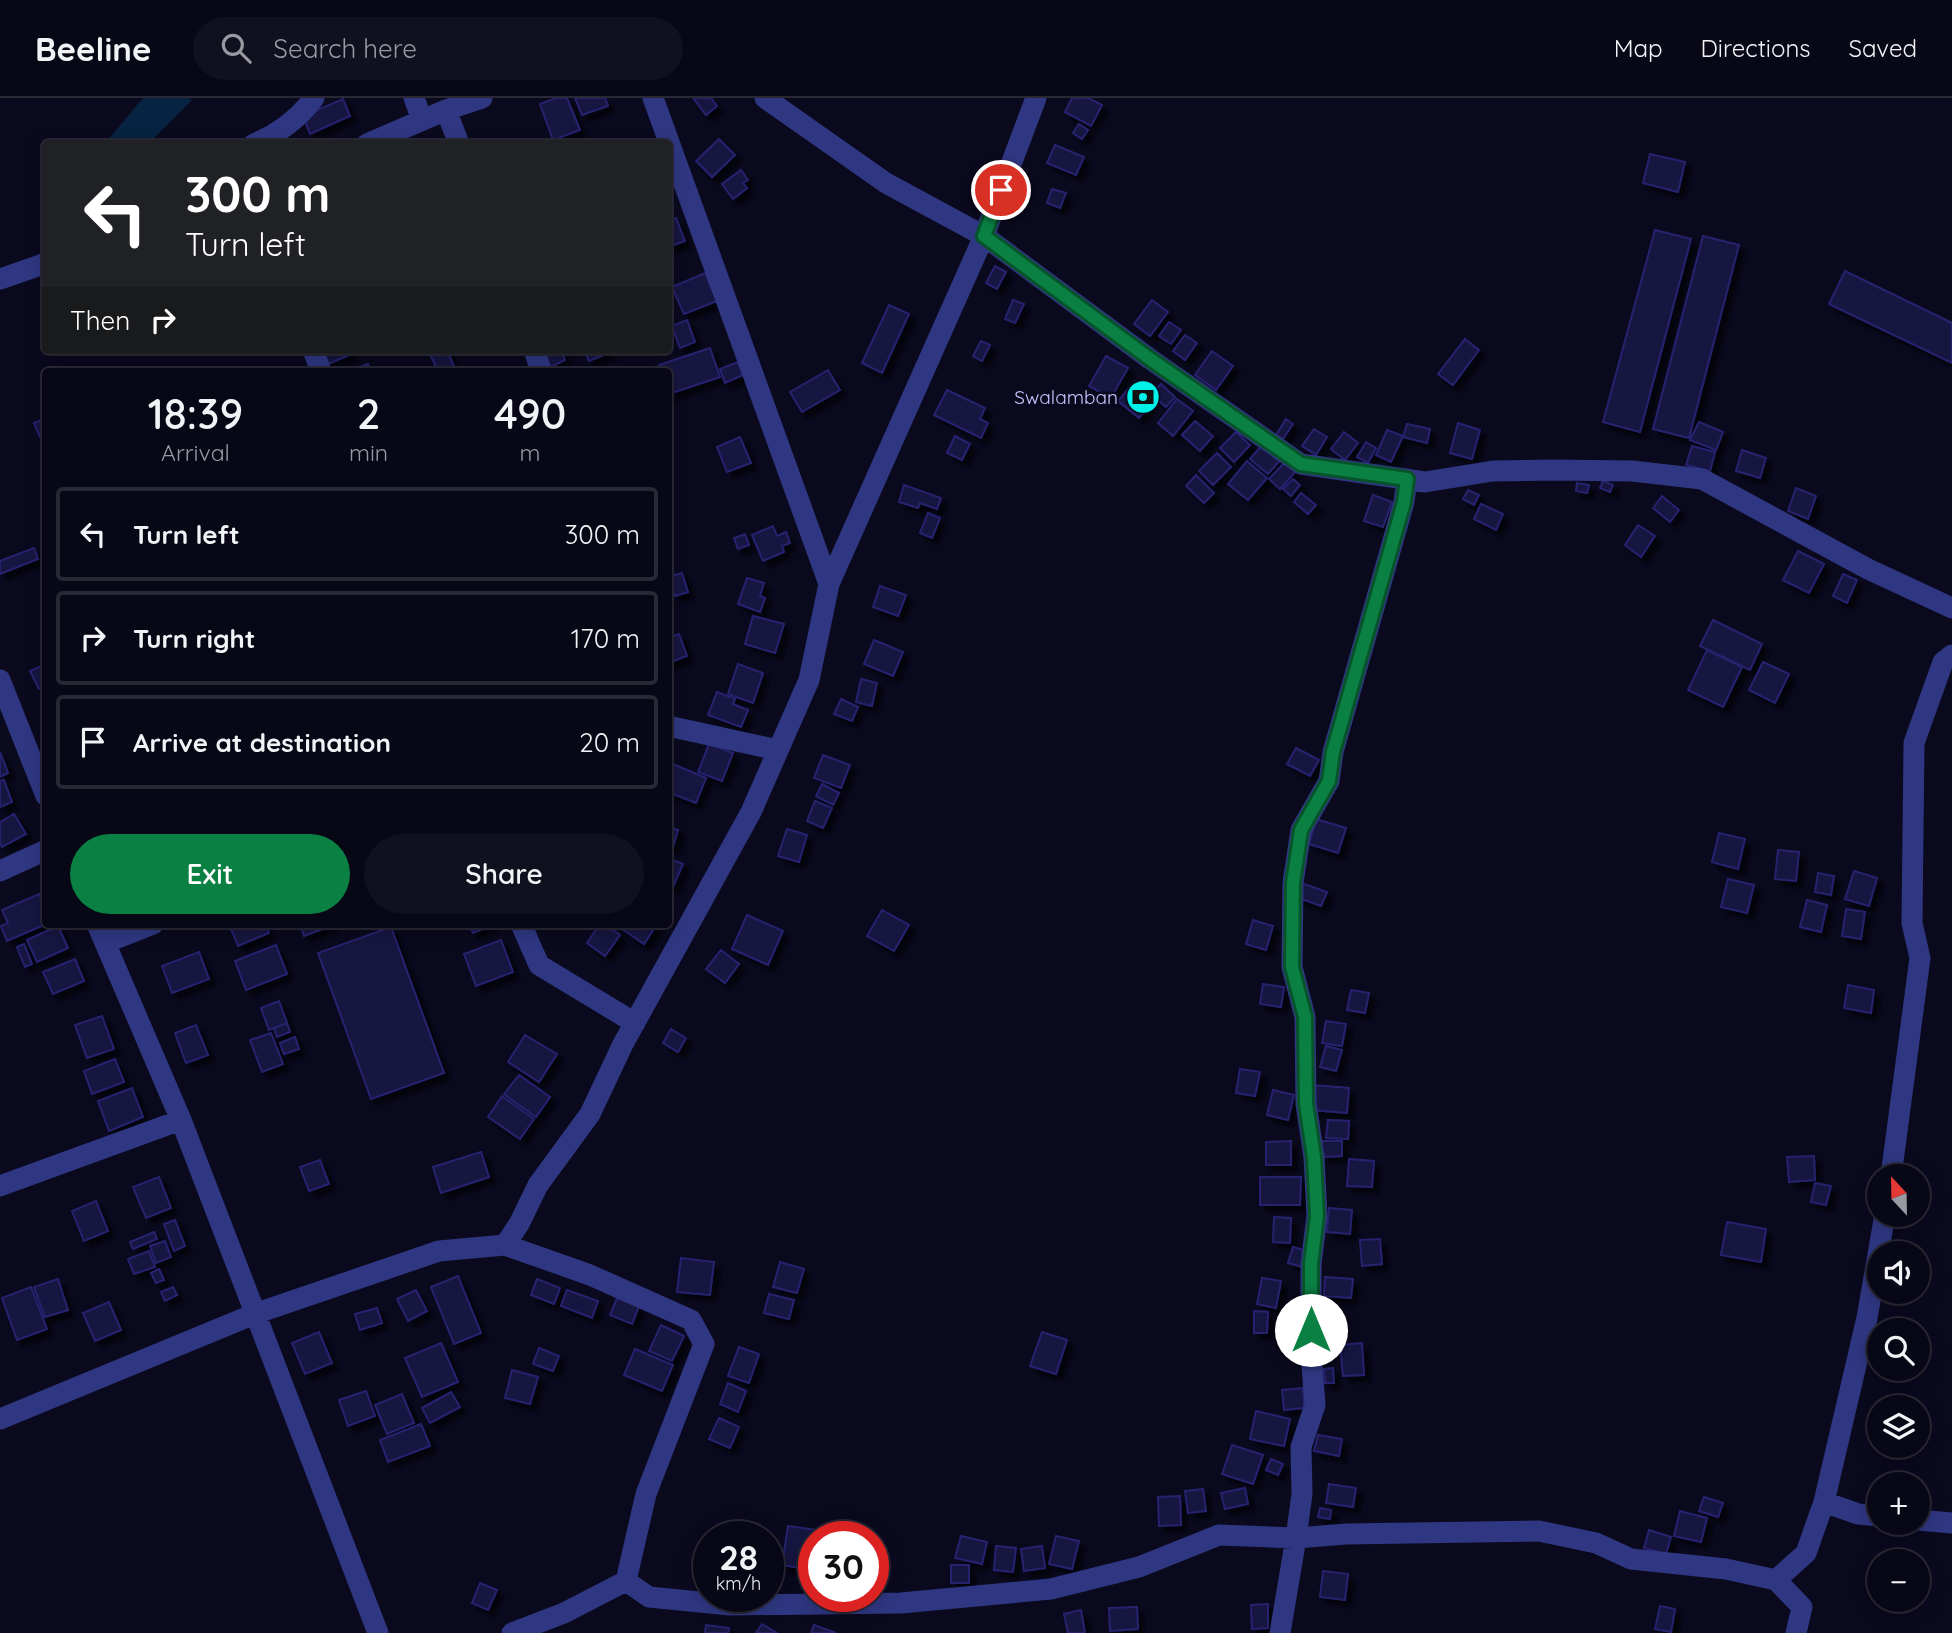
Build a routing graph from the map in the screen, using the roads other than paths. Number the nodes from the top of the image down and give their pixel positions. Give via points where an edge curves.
1 (314, 98) edge
2 (414, 98) edge
3 (482, 98) edge
4 (653, 98) edge
5 (765, 98) edge
6 (1036, 98) edge
7 (446, 110) junction
8 (422, 120) junction
9 (262, 140) edge
10 (376, 140) edge
11 (457, 140) edge
12 (668, 140) edge
13 (672, 150) edge
14 (984, 236) junction
15 (42, 265) edge
16 (0, 279) edge
17 (1407, 479) junction
18 (829, 584) junction
19 (1952, 607) edge
20 (1952, 655) edge
21 (0, 680) edge
22 (672, 725) edge
23 (778, 750) junction
24 (42, 786) edge
25 (42, 852) edge
26 (0, 871) edge
27 (132, 928) edge
28 (523, 928) edge
29 (101, 934) edge
30 (635, 1023) junction
31 (181, 1120) junction
32 (1893, 1164) edge
33 (0, 1186) edge
34 (1883, 1227) edge
35 (505, 1245) junction
36 (257, 1313) junction
37 (0, 1419) edge
38 (1824, 1502) junction
39 (1867, 1515) edge
40 (1930, 1521) edge
41 (1952, 1523) edge
42 (1296, 1538) junction
43 (1776, 1580) junction
44 (626, 1581) junction
45 (378, 1633) edge
46 (512, 1633) edge
47 (1280, 1633) edge
48 (1796, 1633) edge

1 - 9 street via 296,118
2 - 8 street
3 - 7 street
4 - 12 street
5 - 14 street via 886,183
6 - 14 street
7 - 8 street
7 - 11 street
8 - 10 street
13 - 18 street
14 - 17 street via 1301,464
14 - 18 street
15 - 16 street
17 - 19 street via 1425,482 1493,471 1553,470 1632,471 1702,479 1868,569
17 - 42 street via 1329,781 1301,830 1293,883 1292,967 1305,1017 1306,1104 1317,1216 1311,1264 1314,1405 1301,1447 1302,1493
18 - 23 street via 809,680
20 - 32 street via 1943,662 1914,743 1912,923 1920,958
21 - 24 street
22 - 23 street
23 - 30 street via 751,812
25 - 26 street
27 - 29 street
28 - 30 street via 539,965
29 - 31 street
30 - 35 street via 590,1114 538,1185
31 - 33 street
31 - 36 street
34 - 38 street via 1867,1318
35 - 36 street via 439,1251
35 - 44 street via 691,1320 705,1344 646,1494
36 - 37 street
36 - 45 street
38 - 39 street
38 - 43 street via 1806,1553
40 - 41 street
42 - 43 street via 1539,1531 1596,1543 1631,1559 1726,1569
42 - 44 street via 1219,1535 1139,1567 1051,1590 901,1603 730,1605 649,1597
42 - 47 street
43 - 48 street via 1802,1607
44 - 46 street

